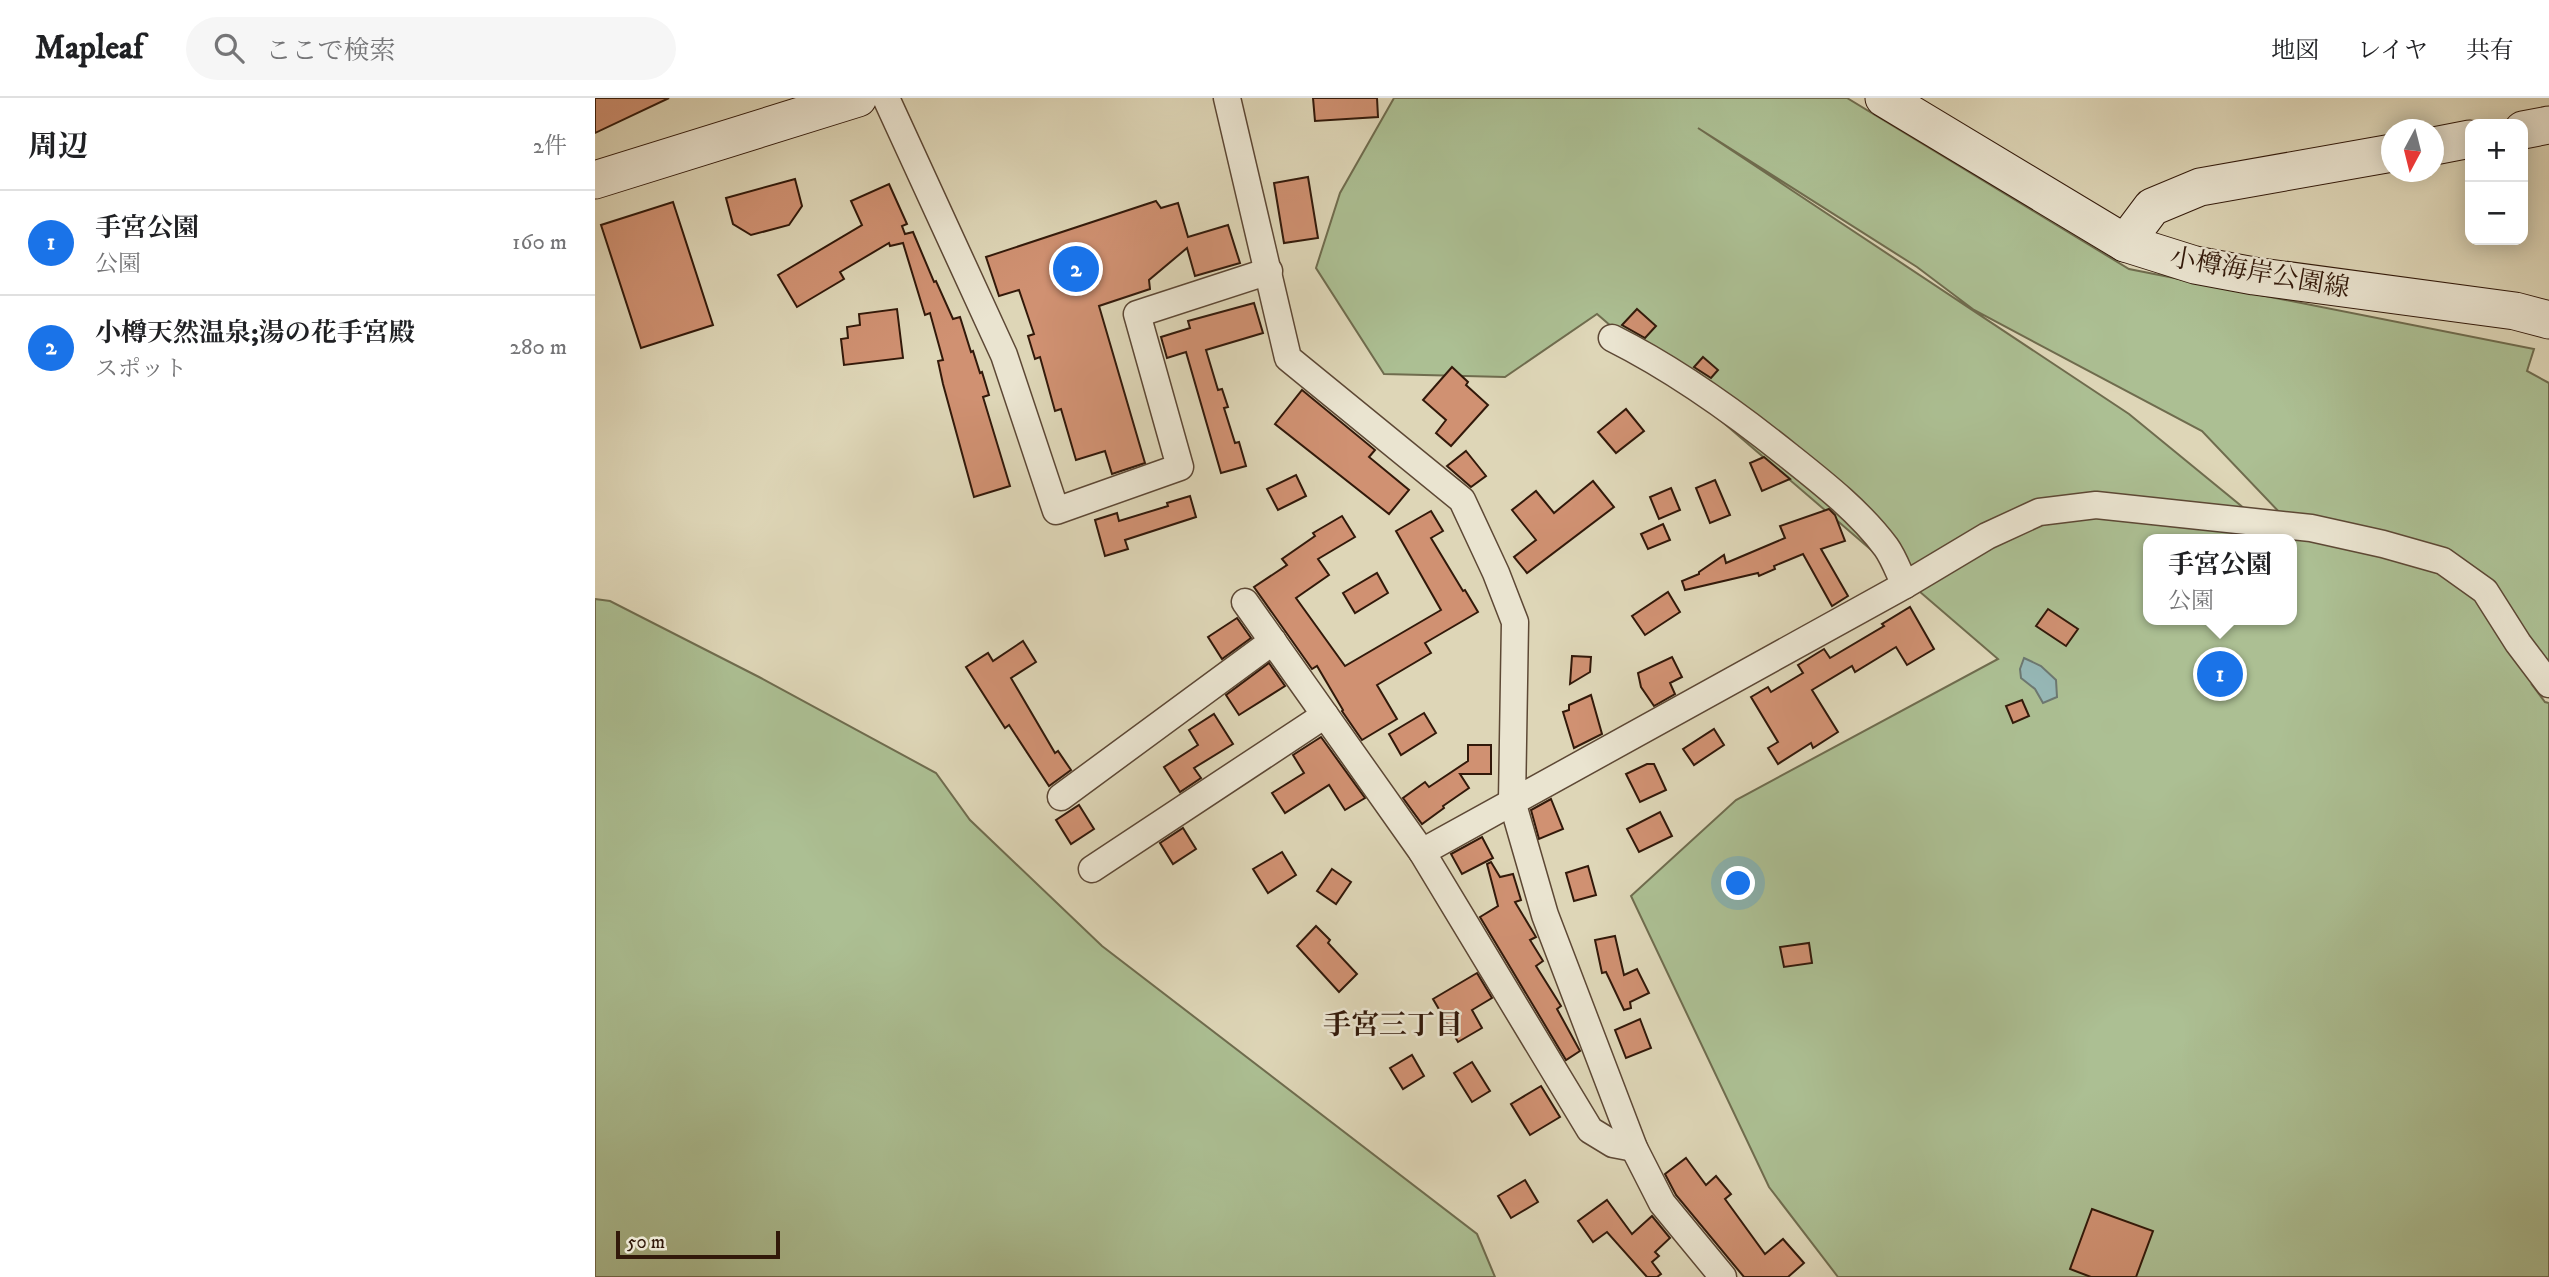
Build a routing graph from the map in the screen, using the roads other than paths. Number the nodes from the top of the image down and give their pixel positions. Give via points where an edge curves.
1 (858, 98) edge
2 (886, 98) edge
3 (1227, 98) edge
4 (1884, 98) edge
5 (797, 106) edge
6 (2549, 125) edge
7 (2528, 129) edge
8 (2465, 140) edge
9 (2444, 143) edge
10 (2381, 155) edge
11 (595, 180) edge
12 (2125, 243) junction
13 (1269, 271) junction
14 (2549, 320) edge
15 (1612, 338) dead end
16 (1905, 585) junction
17 (1245, 602) dead end
18 (1273, 641) junction
19 (2549, 684) edge
20 (1325, 715) junction
21 (1061, 797) dead end
22 (1512, 801) junction
23 (1422, 852) junction
24 (1092, 869) dead end
25 (1634, 1148) junction
26 (1723, 1277) edge

1 - 5 main road
2 - 13 street via 1004,355 1056,511 1180,467 1137,314
3 - 13 street
4 - 12 main road, 小樽海岸公園線
5 - 11 main road
6 - 7 main road
8 - 9 main road
10 - 12 main road via 2200,187 2152,207
12 - 14 main road, 小樽海岸公園線 via 2195,265 2255,276 2515,311
13 - 22 street via 1288,358 1462,500 1490,561 1515,621
15 - 16 street via 1657,360 1819,479 1872,529
16 - 19 street via 1987,536 2039,512 2096,505 2311,528 2443,561 2485,591
16 - 22 street
17 - 18 street
18 - 20 street
18 - 21 street
20 - 23 street
20 - 24 street
22 - 23 street
22 - 25 street via 1545,915
23 - 25 street via 1590,1130 1613,1144
25 - 26 street via 1662,1203

